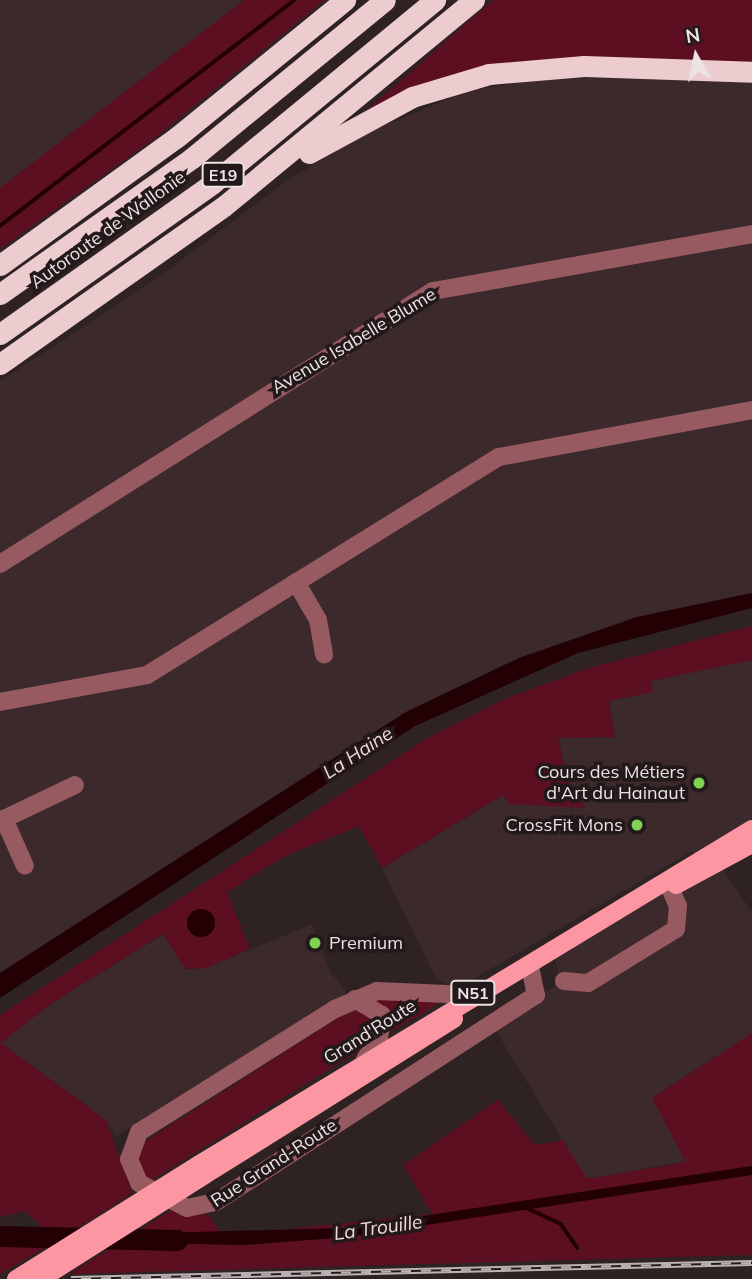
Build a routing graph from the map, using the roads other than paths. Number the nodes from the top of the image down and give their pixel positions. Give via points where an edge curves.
1 (345, 0) edge
2 (386, 0) edge
3 (435, 0) edge
4 (474, 0) edge
5 (752, 72) edge
6 (224, 206) junction
7 (752, 234) edge
8 (0, 265) edge
9 (0, 294) edge
10 (0, 334) edge
11 (0, 364) edge
12 (752, 410) edge
13 (0, 564) edge
14 (296, 582) junction
15 (324, 654) dead end
16 (0, 702) edge
17 (75, 785) dead end
18 (2, 820) edge
19 (752, 829) edge
20 (752, 844) edge
21 (25, 866) dead end
22 (670, 888) junction
23 (531, 971) junction
24 (564, 981) dead end
25 (470, 995) junction
26 (355, 999) junction
27 (365, 1059) junction
28 (202, 1170) junction
29 (16, 1279) edge
30 (41, 1279) edge

1 - 8 highway via 177,137
2 - 9 highway, Autoroute de Wallonie / E19 via 192,158
3 - 10 highway, Autoroute de Wallonie / E19 via 212,183
4 - 6 highway
5 - 6 highway via 570,66 471,78 369,117
6 - 11 highway
7 - 13 street, Avenue Isabelle Blume via 433,290
12 - 14 street via 499,457
14 - 15 street via 318,620
14 - 16 street via 147,675
17 - 18 street
18 - 21 street
19 - 25 main road, Grand'Route / N51
20 - 22 main road, Grand'Route / N51
22 - 23 main road, Grand'Route / N51
22 - 24 street via 678,906 676,929 588,983
23 - 26 street, Rue Grand-Route via 536,995 216,1202 196,1210 180,1207 139,1183 129,1159 139,1132
23 - 28 main road, Grand'Route / N51
25 - 26 street via 377,991
25 - 27 main road, Grand'Route / N51
26 - 27 street via 382,1015 379,1040
27 - 28 main road, Grand'Route / N51
28 - 29 main road, Grand'Route / N51, bridge
28 - 30 main road, Grand'Route / N51, bridge

